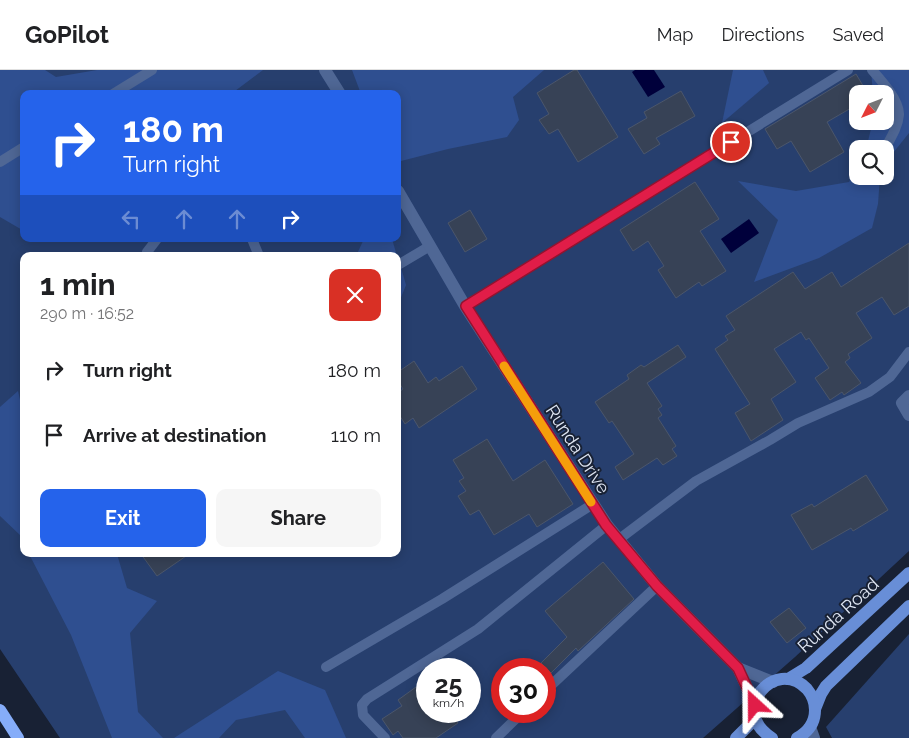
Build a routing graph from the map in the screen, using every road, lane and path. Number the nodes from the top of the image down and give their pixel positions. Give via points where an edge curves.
1 (152, 70) edge
2 (325, 70) edge
3 (848, 70) edge
4 (872, 70) edge
5 (120, 90) edge
6 (338, 90) edge
7 (890, 140) edge
8 (20, 150) edge
9 (0, 162) edge
10 (401, 196) edge
11 (155, 242) edge
12 (430, 246) junction
13 (147, 252) edge
14 (401, 264) edge
15 (466, 306) junction
16 (909, 352) edge
17 (909, 396) edge
18 (909, 415) edge
19 (593, 504) junction
20 (606, 525) junction
21 (618, 540) junction
22 (909, 573) edge
23 (657, 586) junction
24 (909, 606) edge
25 (326, 667) dead end
26 (738, 668) junction
27 (788, 680) junction
28 (556, 681) edge
29 (773, 682) junction
30 (815, 709) junction
31 (0, 710) edge
32 (755, 710) junction
33 (512, 723) edge
34 (812, 733) edge
35 (18, 738) edge
36 (385, 738) edge
37 (496, 738) edge
38 (736, 738) edge
39 (772, 738) edge
40 (797, 738) edge

1 - 5 lane
2 - 6 street
3 - 15 lane
4 - 7 lane via 888,86 899,113
8 - 9 lane
10 - 12 street, Runda Drive
11 - 13 lane
12 - 14 lane
12 - 15 street, Runda Drive
15 - 19 street, Runda Drive
16 - 21 lane via 890,377 869,392 798,423 696,481
17 - 18 street via 902,403
19 - 20 street, Runda Drive
19 - 25 lane
20 - 21 street, Runda Drive
20 - 36 lane via 478,628 367,699 362,705 363,715
21 - 23 street, Runda Drive
22 - 27 street, Runda Road via 806,668
23 - 26 street, Runda Drive
23 - 28 lane
24 - 30 street via 826,686
26 - 29 street
26 - 32 street, Runda Drive
27 - 29 street
27 - 30 street via 810,692
29 - 32 street via 758,694
30 - 34 street
31 - 35 main road
32 - 38 street via 750,724
32 - 39 street, Runda Drive via 759,727
33 - 37 lane
34 - 40 street

